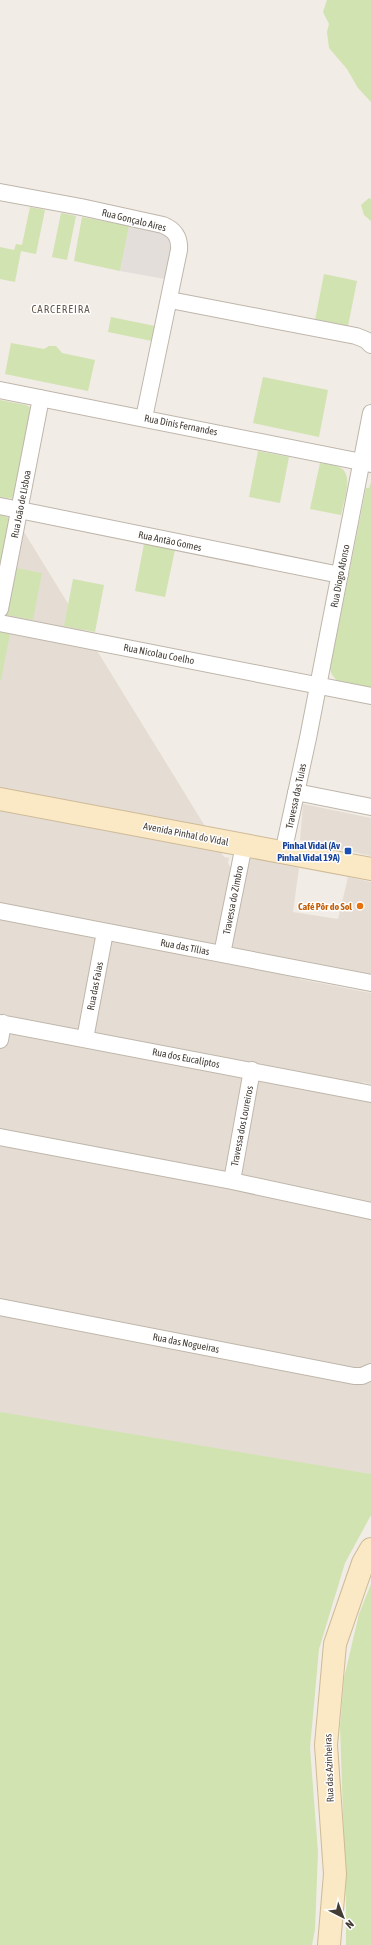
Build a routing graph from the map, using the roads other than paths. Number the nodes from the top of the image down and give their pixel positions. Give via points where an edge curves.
1 (0, 192) edge
2 (170, 300) junction
3 (371, 345) edge
4 (0, 390) edge
5 (41, 398) junction
6 (371, 413) edge
7 (144, 418) junction
8 (366, 463) edge
9 (0, 506) edge
10 (20, 510) junction
11 (340, 575) junction
12 (0, 609) edge
13 (0, 623) edge
14 (317, 686) junction
15 (371, 696) edge
16 (308, 738) joint
17 (296, 792) junction
18 (0, 799) edge
19 (371, 807) edge
20 (244, 845) junction
21 (283, 852) junction
22 (371, 869) edge
23 (0, 911) edge
24 (105, 932) junction
25 (222, 954) junction
26 (371, 983) edge
27 (1, 1023) edge
28 (85, 1039) junction
29 (0, 1040) edge
30 (252, 1070) junction
31 (371, 1094) edge
32 (0, 1137) edge
33 (232, 1181) junction
34 (371, 1211) edge
35 (0, 1307) edge
36 (371, 1372) edge
37 (371, 1549) edge
38 (329, 1945) edge

1 - 2 street, Rua Gonçalo Aires via 81,207 170,228 177,234 180,243
2 - 3 street via 356,336
2 - 7 street, Rua Gonçalo Aires
4 - 5 street, Rua Dinis Fernandes
5 - 7 street, Rua Dinis Fernandes
5 - 10 street, Rua João de Lisboa
6 - 8 street, Rua Diogo Afonso
7 - 8 street, Rua Dinis Fernandes
8 - 11 street, Rua Diogo Afonso
9 - 10 street, Rua Antão Gomes
10 - 11 street, Rua Antão Gomes
10 - 12 street, Rua João de Lisboa
11 - 14 street, Rua Diogo Afonso
13 - 14 street, Rua Nicolau Coelho
14 - 15 street, Rua Nicolau Coelho
14 - 16 street, Rua Diogo Afonso
16 - 17 street, Travessa das Tuias
17 - 19 street
17 - 21 street, Travessa das Tuias
18 - 20 street, Avenida Pinhal do Vidal
20 - 21 street, Avenida Pinhal do Vidal
20 - 25 street, Travessa do Zimbro
21 - 22 street, Avenida Pinhal do Vidal
23 - 24 street, Rua das Tílias
24 - 25 street, Rua das Tílias
24 - 28 street, Rua das Faias
25 - 26 street, Rua das Tílias
27 - 28 street, Rua dos Eucaliptos
27 - 29 street
28 - 30 street, Rua dos Eucaliptos
30 - 31 street, Rua dos Eucaliptos
30 - 33 street, Travessa dos Loureiros
32 - 33 street
33 - 34 street
35 - 36 street, Rua das Nogueiras via 354,1376
37 - 38 street, Rua das Azinheiras via 362,1564 335,1644 326,1745 335,1874

